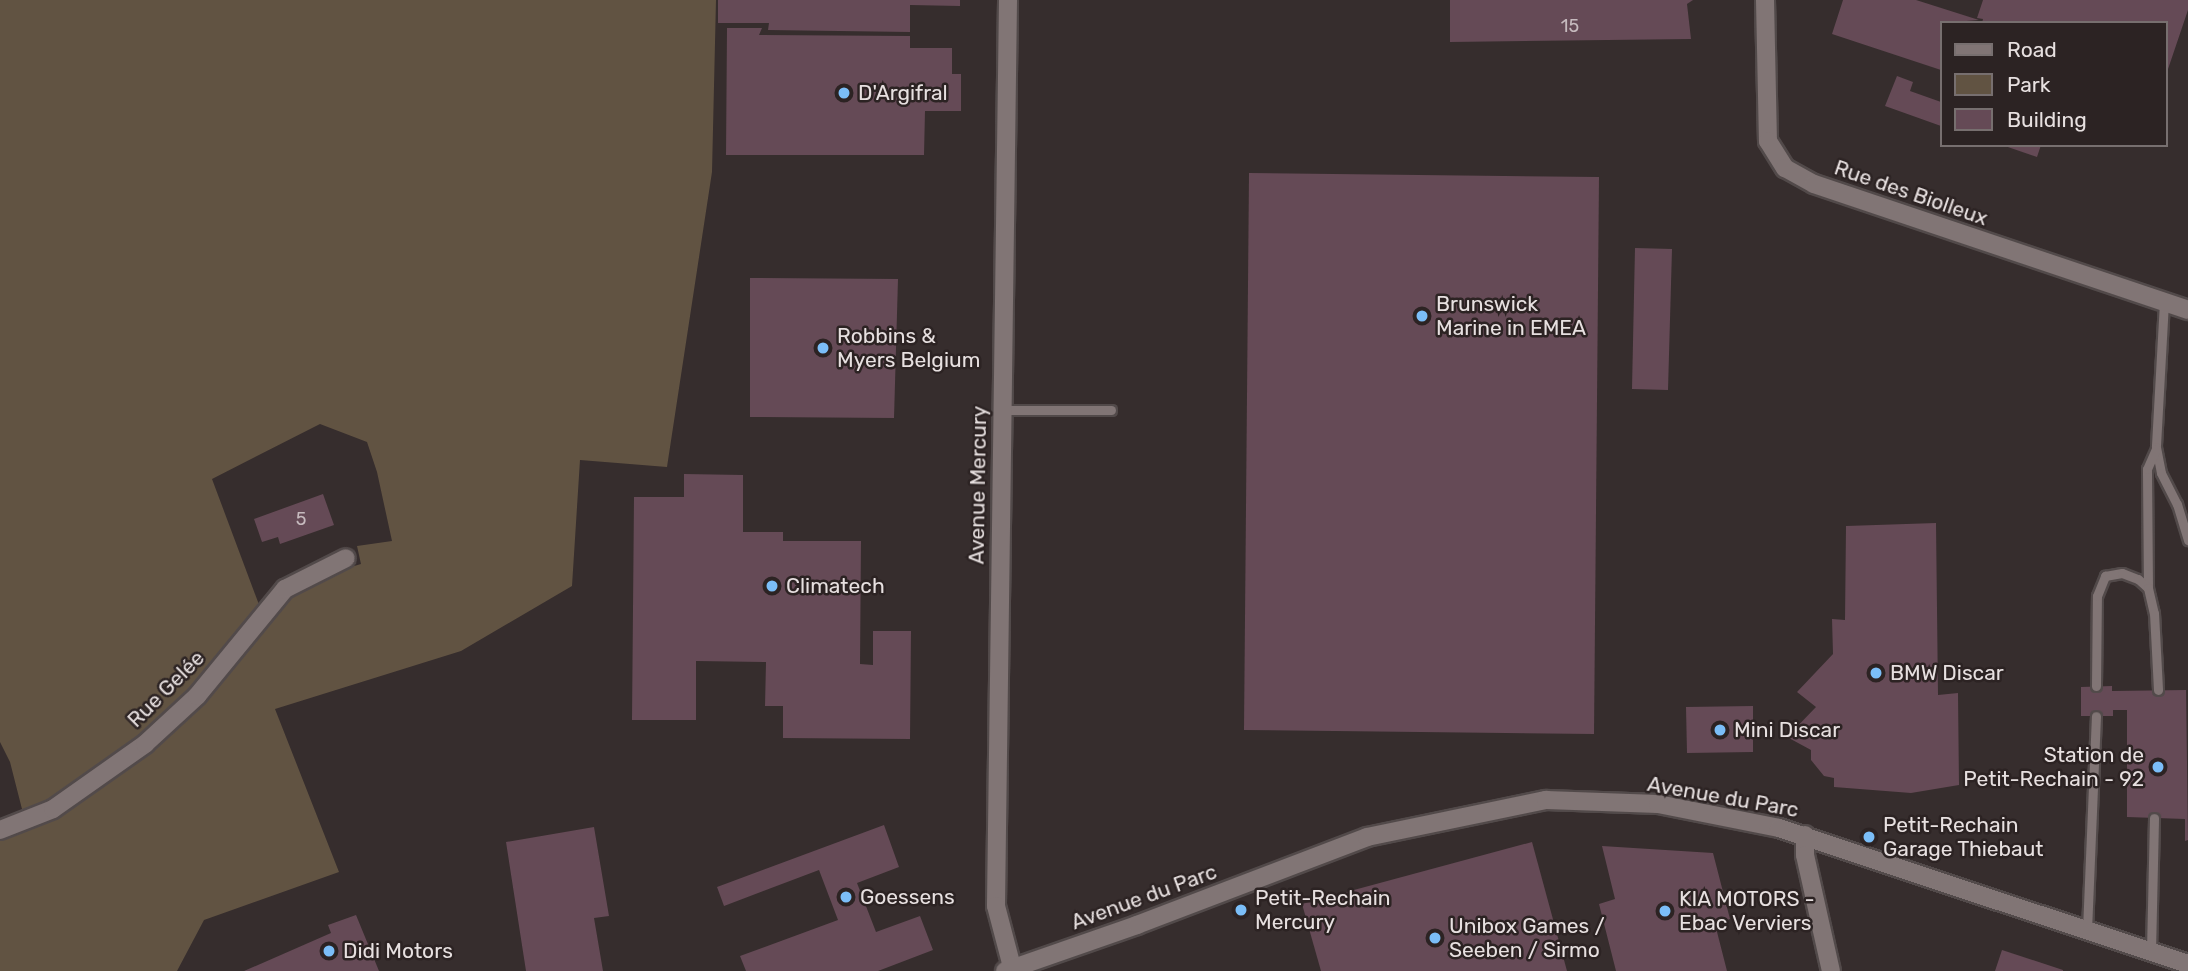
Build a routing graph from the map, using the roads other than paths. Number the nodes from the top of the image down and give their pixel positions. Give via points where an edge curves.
1 (1008, 0) edge
2 (1765, 0) edge
3 (2164, 302) junction
4 (2188, 310) edge
5 (1001, 410) junction
6 (1111, 410) dead end
7 (2156, 447) junction
8 (2188, 540) edge
9 (346, 558) dead end
10 (2148, 588) junction
11 (2096, 686) dead end
12 (2158, 690) dead end
13 (2096, 716) dead end
14 (2154, 818) dead end
15 (0, 830) edge
16 (1805, 835) junction
17 (2087, 930) junction
18 (2151, 951) junction
19 (2188, 964) edge
20 (1010, 970) edge
21 (1831, 971) edge

1 - 5 street, Avenue Mercury
2 - 3 street, Rue des Biolleux via 1768,141 1785,168 1814,184
3 - 4 street, Rue des Biolleux
3 - 7 lane
5 - 6 lane
5 - 20 street, Avenue Mercury via 996,906
7 - 8 lane via 2161,473
7 - 10 lane via 2147,470
9 - 15 street, Rue Gelée via 285,589 197,696 145,744 53,809
10 - 11 lane via 2122,573 2105,576 2097,596
10 - 12 lane via 2154,613
13 - 17 lane
14 - 18 lane
16 - 17 street, Avenue du Parc
16 - 20 street, Avenue du Parc via 1658,804 1546,800 1367,837
16 - 21 street via 1805,855
17 - 18 street, Avenue du Parc
18 - 19 street, Avenue du Parc

